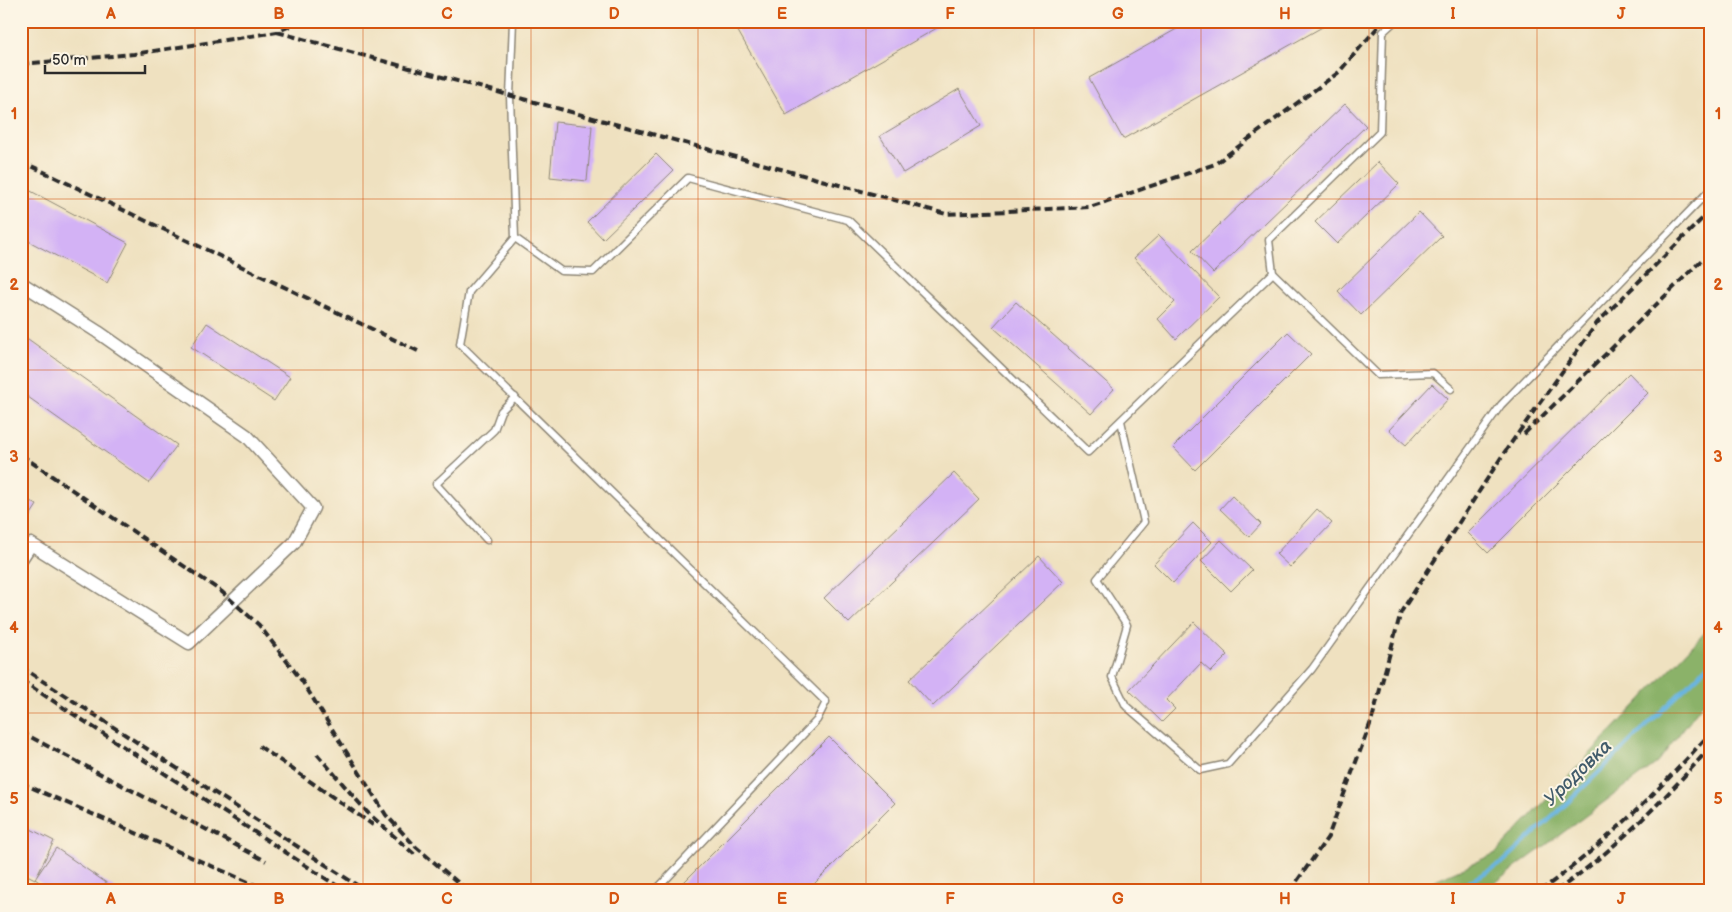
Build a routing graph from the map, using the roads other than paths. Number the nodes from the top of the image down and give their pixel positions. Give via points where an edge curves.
1 (513, 21) edge
2 (1395, 21) edge
3 (1711, 189) edge
4 (515, 238) junction
5 (1273, 273) junction
6 (21, 283) edge
7 (1450, 389) dead end
8 (514, 397) junction
9 (1120, 421) junction
10 (487, 540) dead end
11 (21, 559) edge
12 (655, 891) edge

1 - 4 lane via 510,96
2 - 5 lane via 1383,32 1380,132 1269,240
3 - 9 lane via 1501,405 1312,669 1228,764 1200,770 1126,706 1112,677 1127,625 1096,579 1144,522
4 - 8 lane via 469,292 460,344
4 - 9 lane via 561,271 593,272 688,178 848,220 1088,452
5 - 7 lane via 1378,375 1433,373
5 - 9 lane
6 - 11 street via 98,332 247,436 313,508 294,544 189,643 31,544
8 - 10 lane via 501,411 494,430 436,484
8 - 12 lane via 826,702 817,720

